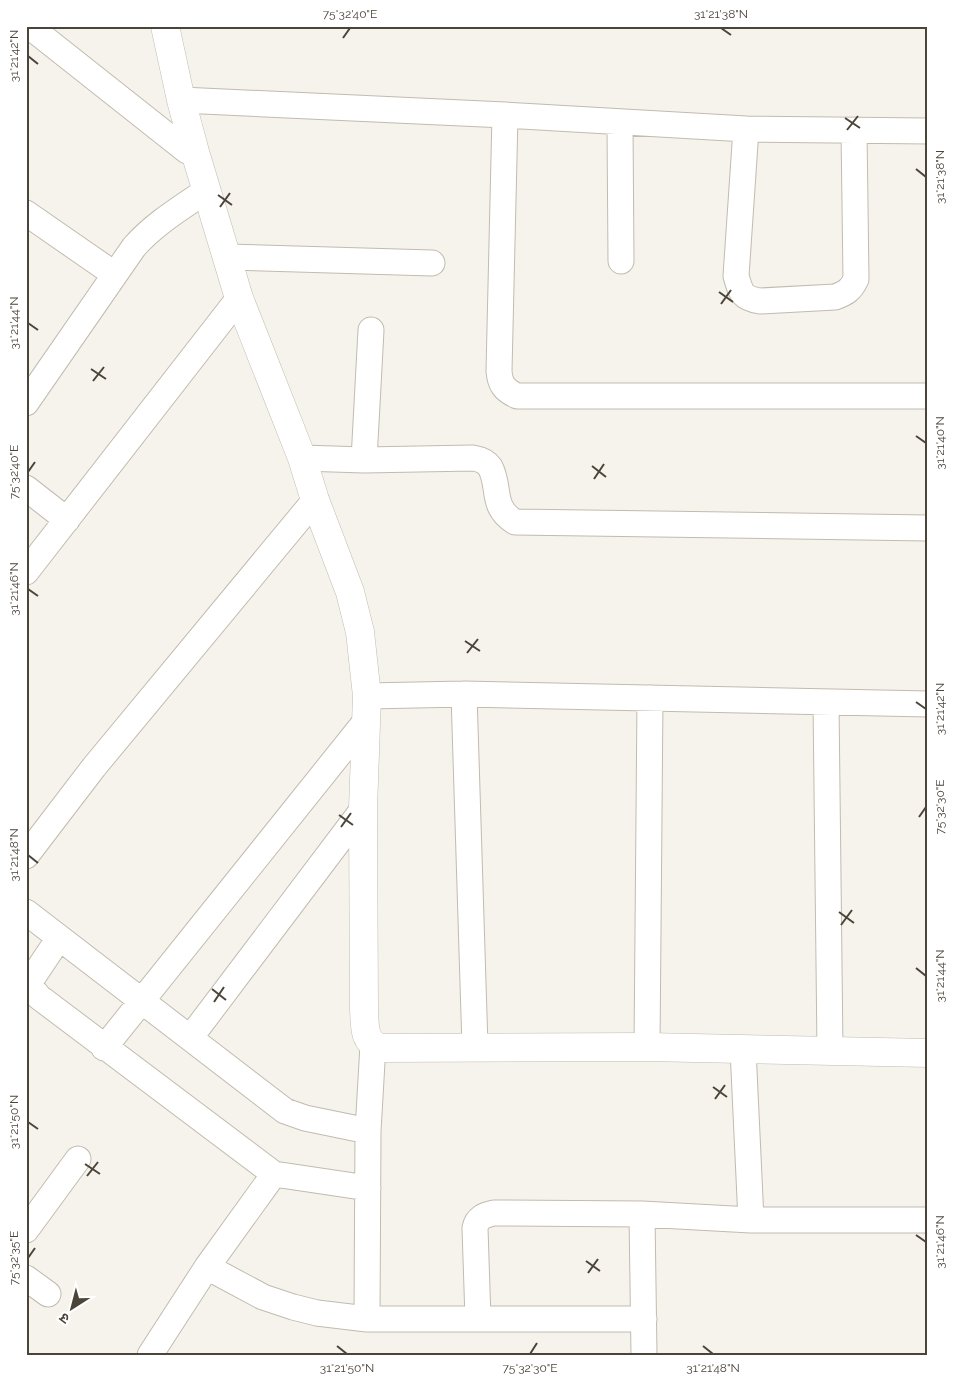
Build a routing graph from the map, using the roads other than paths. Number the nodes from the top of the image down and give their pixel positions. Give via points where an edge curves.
1 (29, 26) edge
2 (165, 26) edge
3 (181, 100) junction
4 (506, 115) junction
5 (620, 122) junction
6 (746, 129) junction
7 (854, 130) junction
8 (928, 131) edge
9 (196, 152) junction
10 (207, 190) junction
11 (26, 212) edge
12 (227, 258) junction
13 (621, 261) dead end
14 (432, 263) dead end
15 (114, 274) junction
16 (239, 298) junction
17 (371, 330) dead end
18 (928, 396) edge
19 (26, 403) edge
20 (302, 458) junction
21 (364, 460) junction
22 (26, 488) edge
23 (315, 500) junction
24 (67, 520) junction
25 (928, 528) edge
26 (26, 572) edge
27 (464, 694) junction
28 (650, 698) junction
29 (826, 702) junction
30 (928, 704) edge
31 (366, 709) junction
32 (362, 809) junction
33 (26, 856) edge
34 (26, 912) edge
35 (60, 938) junction
36 (141, 1000) junction
37 (190, 1038) junction
38 (373, 1046) junction
39 (475, 1047) junction
40 (647, 1047) junction
41 (104, 1048) junction
42 (743, 1049) junction
43 (830, 1050) junction
44 (928, 1053) edge
45 (368, 1130) junction
46 (78, 1159) dead end
47 (274, 1174) junction
48 (368, 1188) junction
49 (642, 1214) junction
50 (750, 1220) junction
51 (928, 1220) edge
52 (26, 1230) edge
53 (207, 1267) junction
54 (26, 1278) edge
55 (48, 1294) dead end
56 (367, 1319) junction
57 (478, 1319) junction
58 (644, 1319) junction
59 (150, 1355) edge
60 (644, 1355) edge

1 - 9 street via 186,151
2 - 3 street
3 - 4 street
3 - 9 street
4 - 5 street
4 - 18 street via 499,371 500,382 508,392 516,396
5 - 6 street
5 - 13 street
6 - 7 street
6 - 7 street via 736,276 742,294 748,299 760,300 835,297 852,288 856,279
7 - 8 street
9 - 10 street
10 - 12 street
10 - 15 street via 144,235
11 - 15 street
12 - 14 street
12 - 16 street
15 - 19 street
16 - 20 street
16 - 24 street
17 - 21 street
20 - 21 street
20 - 23 street
21 - 25 street via 483,460 489,466 501,508 507,518 515,522
22 - 24 street
23 - 31 street via 355,609
23 - 33 street via 94,767
24 - 26 street
27 - 28 street
27 - 31 street
27 - 39 street
28 - 29 street
28 - 40 street
29 - 30 street
29 - 43 street
31 - 32 street
31 - 36 street
32 - 37 street
32 - 38 street via 364,1009 366,1034
34 - 35 street
35 - 36 street
35 - 41 street via 30,986 39,997
36 - 37 street
36 - 41 street
37 - 45 street via 285,1110 305,1118
38 - 39 street
38 - 45 street
39 - 40 street
40 - 42 street
41 - 47 street
42 - 43 street
42 - 50 street
43 - 44 street
45 - 48 street
46 - 52 street
47 - 48 street
47 - 53 street
48 - 56 street
49 - 50 street
49 - 57 street via 494,1213 479,1219 474,1228
49 - 58 street
50 - 51 street
53 - 56 street via 263,1297 293,1307
53 - 59 street
54 - 55 street
56 - 57 street
57 - 58 street
58 - 60 street

